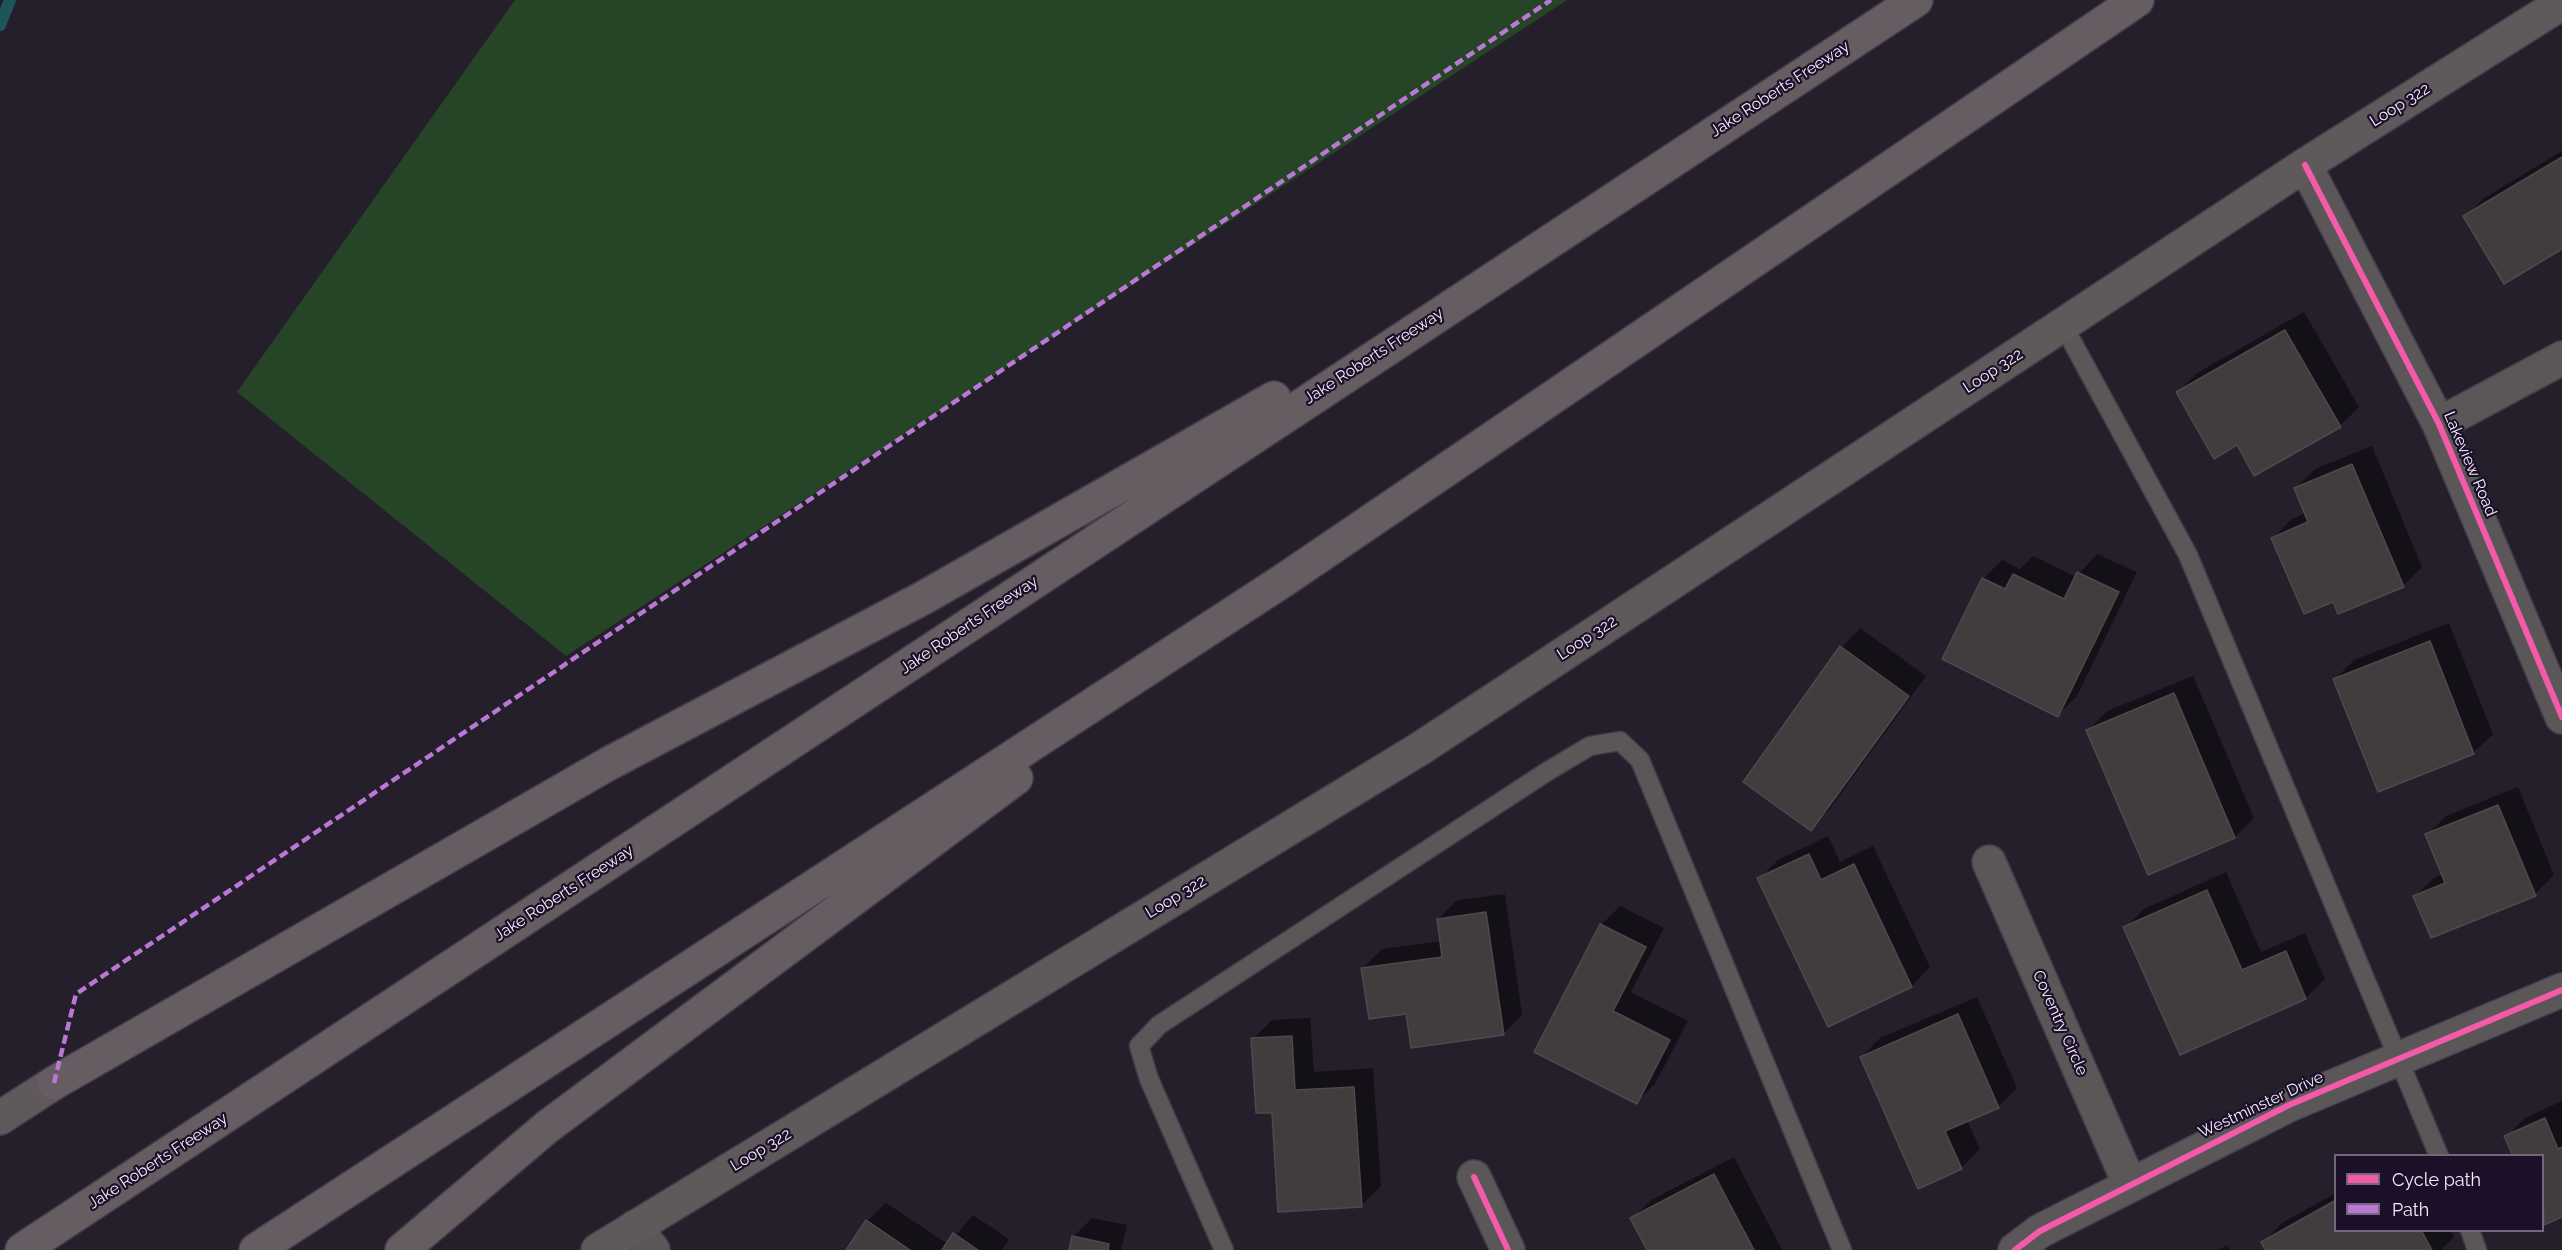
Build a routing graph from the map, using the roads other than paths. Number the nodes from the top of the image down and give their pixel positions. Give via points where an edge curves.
1 (1916, 0) edge
2 (2137, 0) edge
3 (2562, 3) edge
4 (2305, 165) junction
5 (1539, 248) junction
6 (2063, 325) junction
7 (2562, 358) edge
8 (2439, 424) junction
9 (1284, 580) junction
10 (2562, 717) edge
11 (1989, 862) dead end
12 (2562, 990) edge
13 (2397, 1059) junction
14 (54, 1083) joint
15 (0, 1118) edge
16 (2439, 1154) edge
17 (1474, 1177) dead end
18 (2130, 1185) junction
19 (2471, 1232) edge
20 (644, 1239) edge
21 (22, 1250) edge
22 (256, 1250) edge
23 (402, 1250) edge
24 (598, 1250) edge
25 (1224, 1250) edge
26 (1508, 1250) edge
27 (1842, 1250) edge
28 (2015, 1250) edge
29 (2477, 1250) edge

1 - 5 highway, Jake Roberts Freeway
2 - 9 highway
3 - 4 main road, Loop 322
4 - 6 main road, Loop 322
4 - 8 street, Lakeview Road
5 - 14 highway via 923,598 608,764
5 - 21 highway, Jake Roberts Freeway
6 - 13 lane via 2188,555
6 - 20 main road, Loop 322 via 1420,748
7 - 8 street
8 - 10 street, Lakeview Road
9 - 22 highway
9 - 23 highway via 547,1127
11 - 18 street, Coventry Circle
12 - 13 street, Westminster Drive
13 - 16 lane
13 - 18 street, Westminster Drive via 2289,1105
14 - 15 main road
17 - 26 street
18 - 28 street, Westminster Drive via 2040,1232
19 - 29 lane
20 - 24 main road, Loop 322
25 - 27 lane via 1149,1078 1139,1046 1158,1025 1548,771 1590,746 1620,741 1640,760

